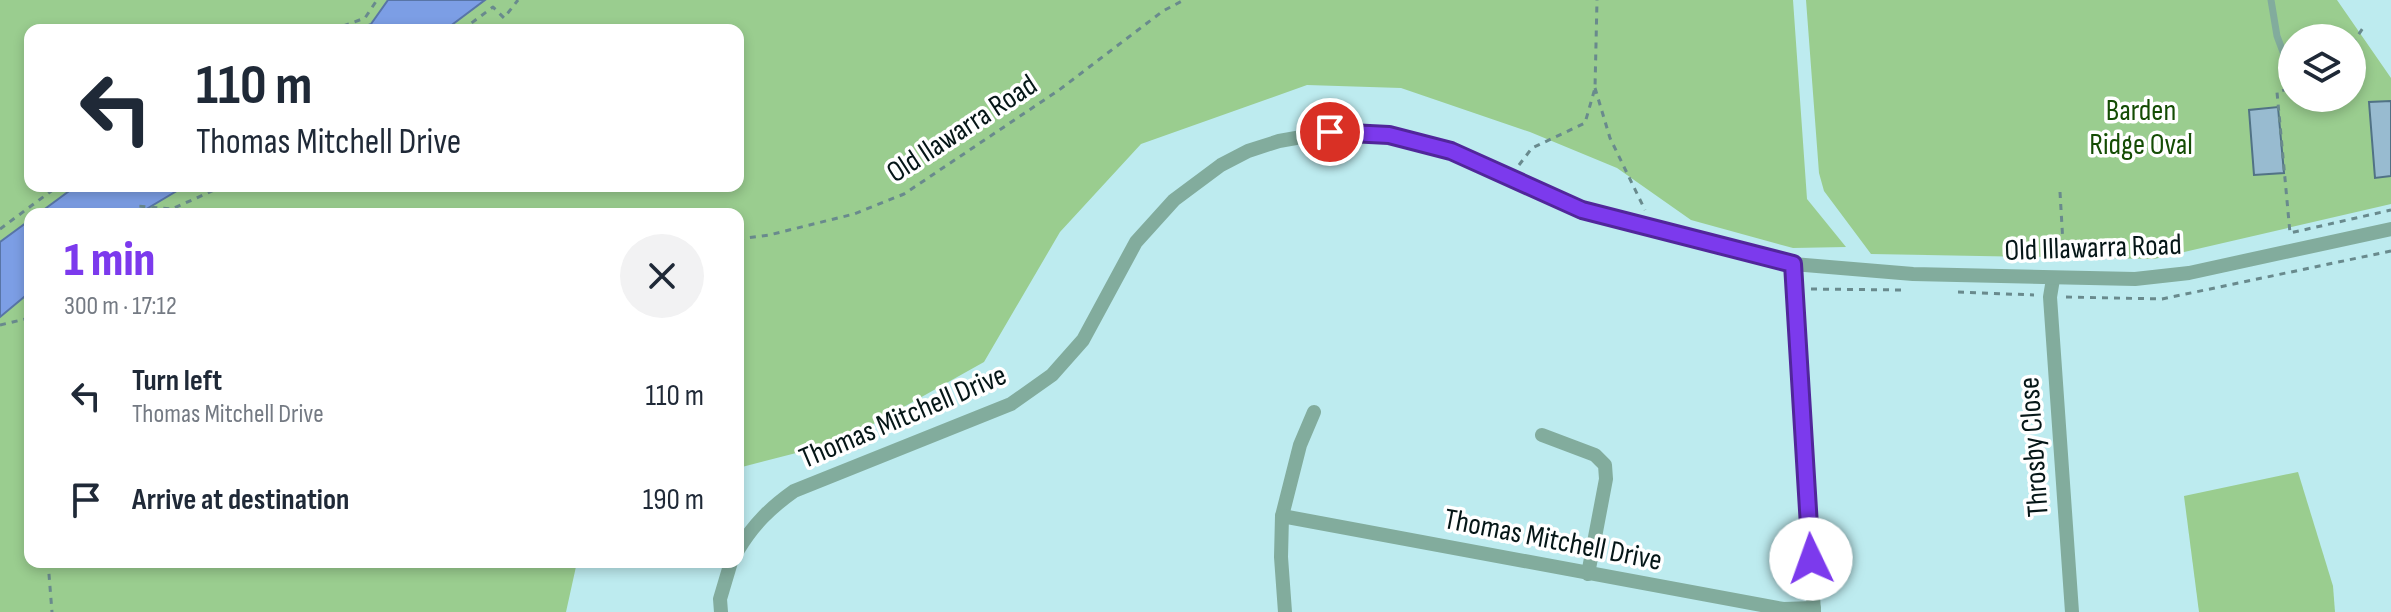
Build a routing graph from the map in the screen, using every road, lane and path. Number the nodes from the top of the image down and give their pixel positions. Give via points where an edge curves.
1 (377, 0) edge
2 (518, 0) edge
3 (1184, 0) edge
4 (1597, 0) edge
5 (2271, 0) edge
6 (348, 24) edge
7 (470, 24) edge
8 (2278, 39) edge
9 (1595, 88) junction
10 (2279, 112) edge
11 (1511, 176) junction
12 (50, 192) edge
13 (210, 192) edge
14 (2060, 192) dead end
15 (28, 208) edge
16 (136, 208) edge
17 (161, 208) edge
18 (174, 208) edge
19 (2391, 210) edge
20 (24, 211) edge
21 (0, 229) edge
22 (2391, 229) edge
23 (1656, 231) junction
24 (744, 238) edge
25 (2391, 251) edge
26 (2064, 255) dead end
27 (1793, 264) junction
28 (2053, 279) junction
29 (1810, 291) dead end
30 (1909, 291) dead end
31 (1957, 292) dead end
32 (2050, 297) junction
33 (24, 319) edge
34 (0, 325) edge
35 (1314, 412) dead end
36 (1542, 435) dead end
37 (1282, 516) junction
38 (744, 540) edge
39 (48, 568) edge
40 (729, 568) edge
41 (1588, 574) junction
42 (1814, 610) edge
43 (52, 612) edge
44 (721, 612) edge
45 (1285, 612) edge
46 (2072, 612) edge

1 - 6 path via 365,18
2 - 7 path via 504,18 493,7
3 - 24 path, Old Ilawarra Road via 904,194 854,214
4 - 9 path
5 - 8 lane
9 - 11 path via 1585,123 1532,148
9 - 23 path via 1610,138
10 - 19 path via 2290,233
11 - 23 street, Thomas Mitchell Drive via 1582,210
11 - 38 street, Thomas Mitchell Drive via 1451,151 1389,135 1330,132 1248,151 1174,200 1136,242 1083,340 1052,375 1011,404 794,491 770,508
12 - 15 path
13 - 18 path
14 - 26 path
16 - 17 path
20 - 21 path
22 - 28 street, Old Illawarra Road via 2162,277
23 - 27 street, Thomas Mitchell Drive
25 - 32 path via 2162,299
27 - 28 street, Old Illawarra Road
27 - 42 street
28 - 32 street, Throsby Close
29 - 30 path
31 - 32 path
32 - 46 street, Throsby Close
33 - 34 path
35 - 37 street
36 - 41 street via 1595,455 1605,465
37 - 41 street, Thomas Mitchell Drive
37 - 45 street
39 - 43 path
40 - 44 street
41 - 42 street, Thomas Mitchell Drive

